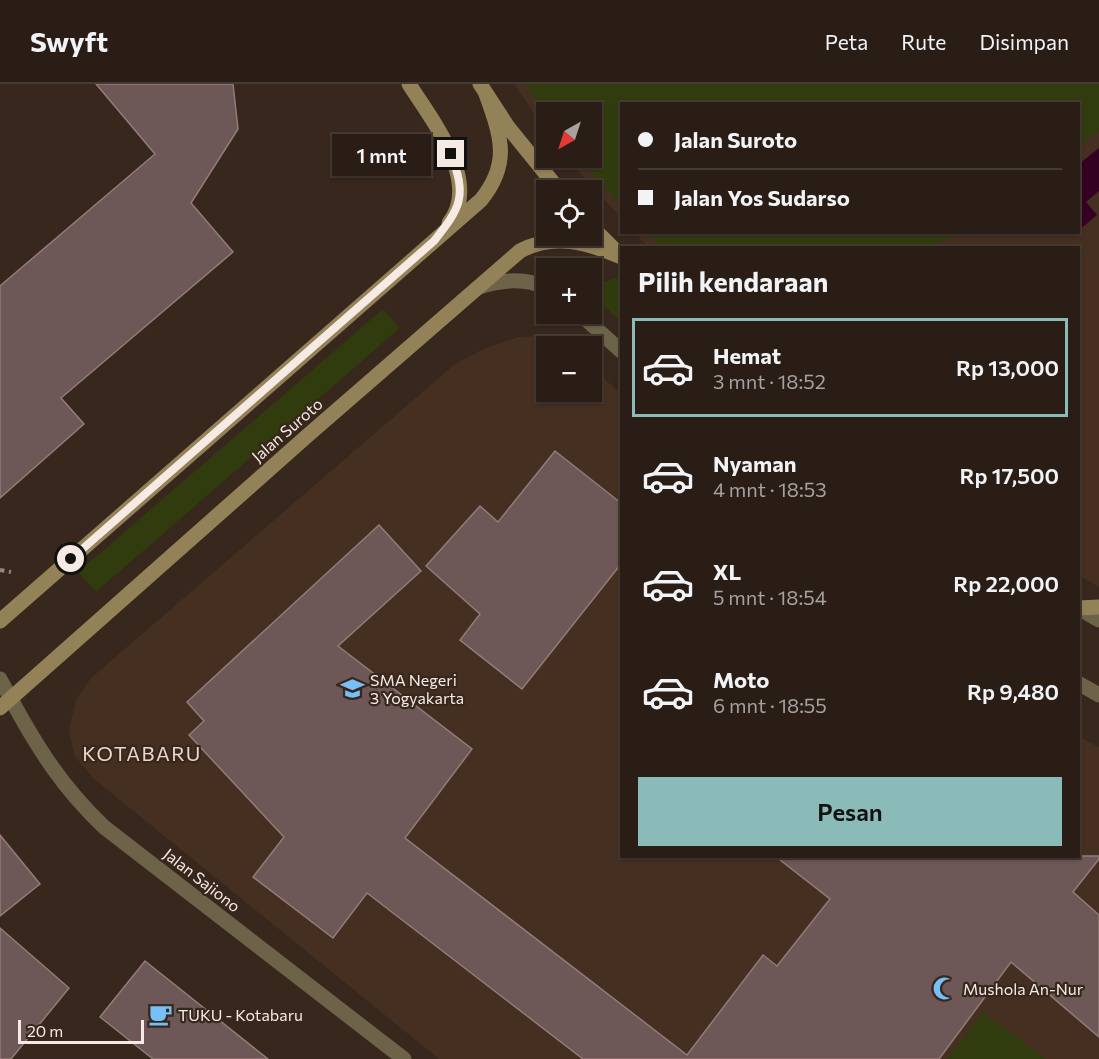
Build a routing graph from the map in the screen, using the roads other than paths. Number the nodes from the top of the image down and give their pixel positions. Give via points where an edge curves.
1 (409, 84) edge
2 (483, 89) edge
3 (551, 180) edge
4 (602, 237) edge
5 (434, 241) junction
6 (620, 255) edge
7 (620, 256) edge
8 (536, 285) edge
9 (477, 287) junction
10 (591, 324) edge
11 (620, 350) edge
12 (1099, 607) edge
13 (1080, 609) edge
14 (1080, 610) edge
15 (1099, 620) edge
16 (0, 621) edge
17 (0, 680) edge
18 (1080, 685) edge
19 (1099, 695) edge
20 (5, 704) edge
21 (404, 1059) edge

1 - 5 main road via 445,140 459,182 459,207
2 - 3 main road
2 - 5 main road via 499,133 500,166 496,179 481,200
4 - 6 main road
5 - 16 main road
7 - 9 main road, Jalan Suroto via 578,242 532,244
8 - 9 street via 519,280
9 - 20 main road, Jalan Suroto
10 - 11 street
12 - 13 main road
14 - 15 street
17 - 20 street, Jalan Sajiono
18 - 19 street
20 - 21 street, Jalan Sajiono via 78,803 104,827

